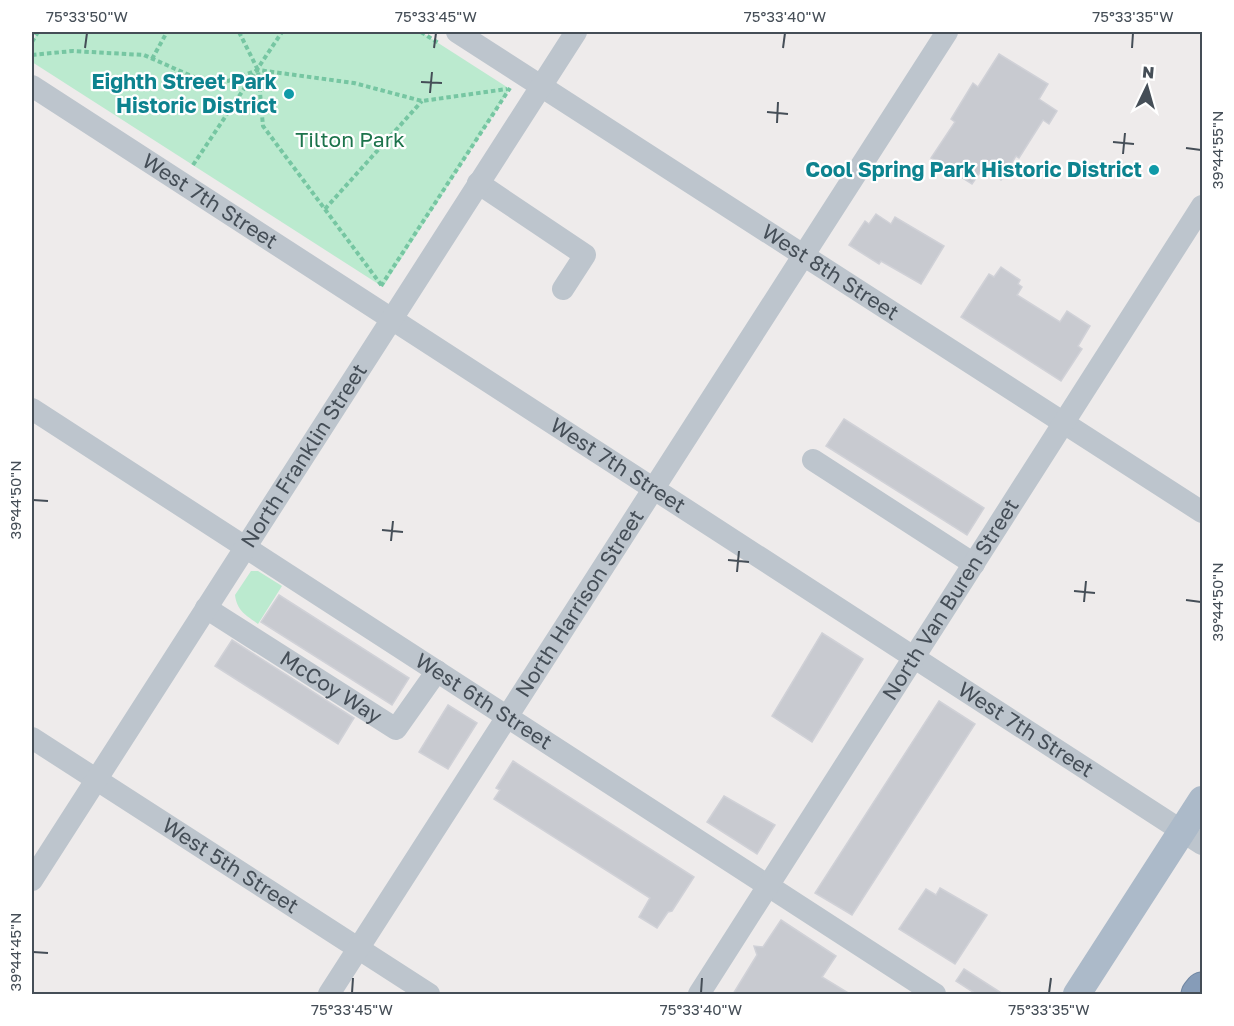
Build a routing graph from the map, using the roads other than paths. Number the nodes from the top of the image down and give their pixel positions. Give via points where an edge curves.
1 (576, 32) edge
2 (947, 32) edge
3 (449, 38) edge
4 (32, 86) edge
5 (541, 86) junction
6 (478, 183) junction
7 (1203, 206) edge
8 (1194, 238) edge
9 (803, 255) junction
10 (563, 289) dead end
11 (391, 319) junction
12 (32, 409) edge
13 (1064, 423) junction
14 (813, 460) dead end
15 (654, 489) junction
16 (1203, 512) edge
17 (245, 547) junction
18 (974, 564) junction
19 (206, 608) junction
20 (914, 657) junction
21 (437, 671) junction
22 (507, 717) junction
23 (32, 738) edge
24 (96, 780) junction
25 (1203, 800) edge
26 (1195, 840) edge
27 (32, 880) edge
28 (769, 885) junction
29 (358, 949) junction
30 (1203, 989) edge
31 (330, 994) edge
32 (429, 994) edge
33 (699, 994) edge
34 (935, 994) edge
35 (1077, 994) edge
36 (1198, 994) edge

1 - 5 street, North Franklin Street
2 - 9 street, North Harrison Street
3 - 5 street, West 8th Street
4 - 11 street, West 7th Street
5 - 6 street, North Franklin Street
5 - 9 street, West 8th Street
6 - 10 street via 585,255
6 - 11 street, North Franklin Street
7 - 8 street, North Van Buren Street
8 - 13 street, North Van Buren Street
9 - 13 street, West 8th Street
9 - 15 street, North Harrison Street
11 - 15 street, West 7th Street
11 - 17 street, North Franklin Street
12 - 17 street, West 6th Street
13 - 16 street, West 8th Street
13 - 18 street, North Van Buren Street
14 - 18 street
15 - 20 street, West 7th Street
15 - 22 street, North Harrison Street
17 - 19 street, North Franklin Street
17 - 21 street, West 6th Street
18 - 20 street, North Van Buren Street
19 - 21 street, McCoy Way via 396,729
19 - 24 street, North Franklin Street
20 - 26 street, West 7th Street
20 - 28 street, North Van Buren Street
21 - 22 street, West 6th Street
22 - 28 street, West 6th Street
22 - 29 street, North Harrison Street
23 - 24 street, West 5th Street
24 - 27 street, North Franklin Street
24 - 29 street, West 5th Street
25 - 26 main road
26 - 35 main road
28 - 33 street, North Van Buren Street
28 - 34 street, West 6th Street
29 - 31 street, North Harrison Street
29 - 32 street, West 5th Street
30 - 36 highway

